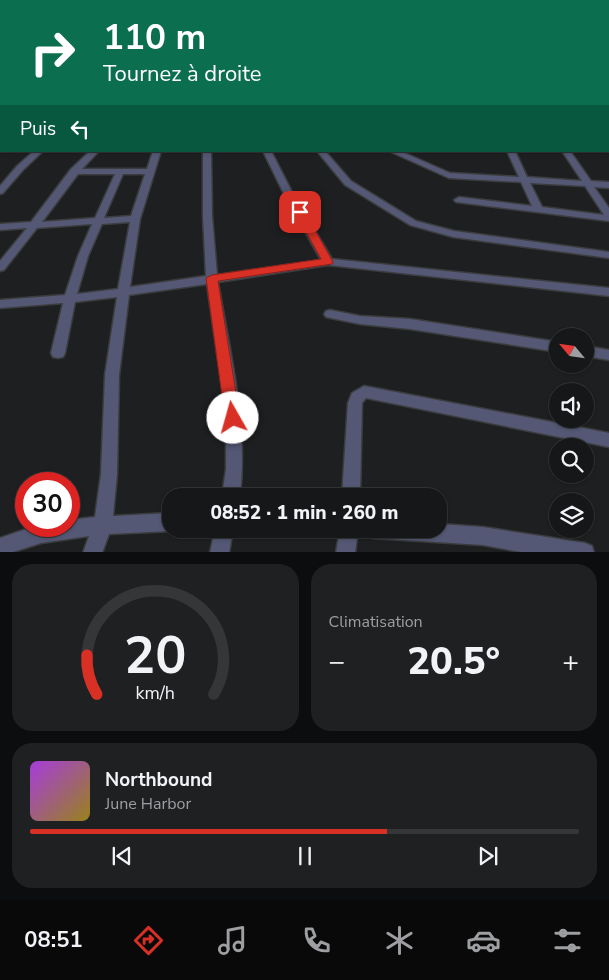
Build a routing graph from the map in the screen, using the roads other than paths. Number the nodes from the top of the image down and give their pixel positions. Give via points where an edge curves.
1 (38, 152) edge
2 (93, 152) edge
3 (157, 152) edge
4 (207, 152) edge
5 (268, 152) edge
6 (322, 152) edge
7 (394, 152) edge
8 (511, 152) edge
9 (567, 152) edge
10 (74, 172) junction
11 (120, 172) junction
12 (151, 172) junction
13 (524, 179) junction
14 (589, 184) junction
15 (609, 185) edge
16 (0, 191) edge
17 (459, 200) dead end
18 (540, 210) junction
19 (609, 216) edge
20 (135, 219) junction
21 (97, 222) junction
22 (33, 226) junction
23 (0, 227) edge
24 (609, 255) edge
25 (328, 262) junction
26 (0, 268) edge
27 (212, 278) junction
28 (609, 292) edge
29 (123, 293) junction
30 (70, 298) junction
31 (0, 304) edge
32 (330, 314) dead end
33 (549, 346) edge
34 (594, 352) edge
35 (58, 353) dead end
36 (609, 355) edge
37 (609, 440) edge
38 (231, 488) edge
39 (351, 488) edge
40 (162, 522) edge
41 (103, 525) junction
42 (447, 534) edge
43 (222, 538) edge
44 (347, 538) edge
45 (0, 548) edge
46 (92, 552) edge
47 (219, 552) edge
48 (345, 552) edge
49 (585, 552) edge

1 - 16 street
2 - 10 street
3 - 12 street
4 - 27 street via 206,214
5 - 25 street via 280,180
6 - 24 street via 348,183 413,223 453,234
7 - 13 street via 449,175
8 - 13 street
9 - 14 street
10 - 11 street
10 - 22 street
11 - 12 street
11 - 21 street
12 - 20 street
13 - 14 street
13 - 18 street
14 - 15 street
14 - 19 street
17 - 18 street
18 - 19 street
20 - 21 street
20 - 29 street
21 - 22 street
21 - 30 street
22 - 23 street
22 - 26 street
25 - 27 street
25 - 28 street
27 - 29 street
27 - 38 street via 232,404
29 - 30 street
29 - 41 street via 112,375 112,435
30 - 31 street
30 - 35 street
32 - 33 street
34 - 36 street
37 - 39 street via 364,392 355,403
40 - 41 street
41 - 45 street via 50,532
41 - 46 street
42 - 49 street
43 - 47 street
44 - 48 street

